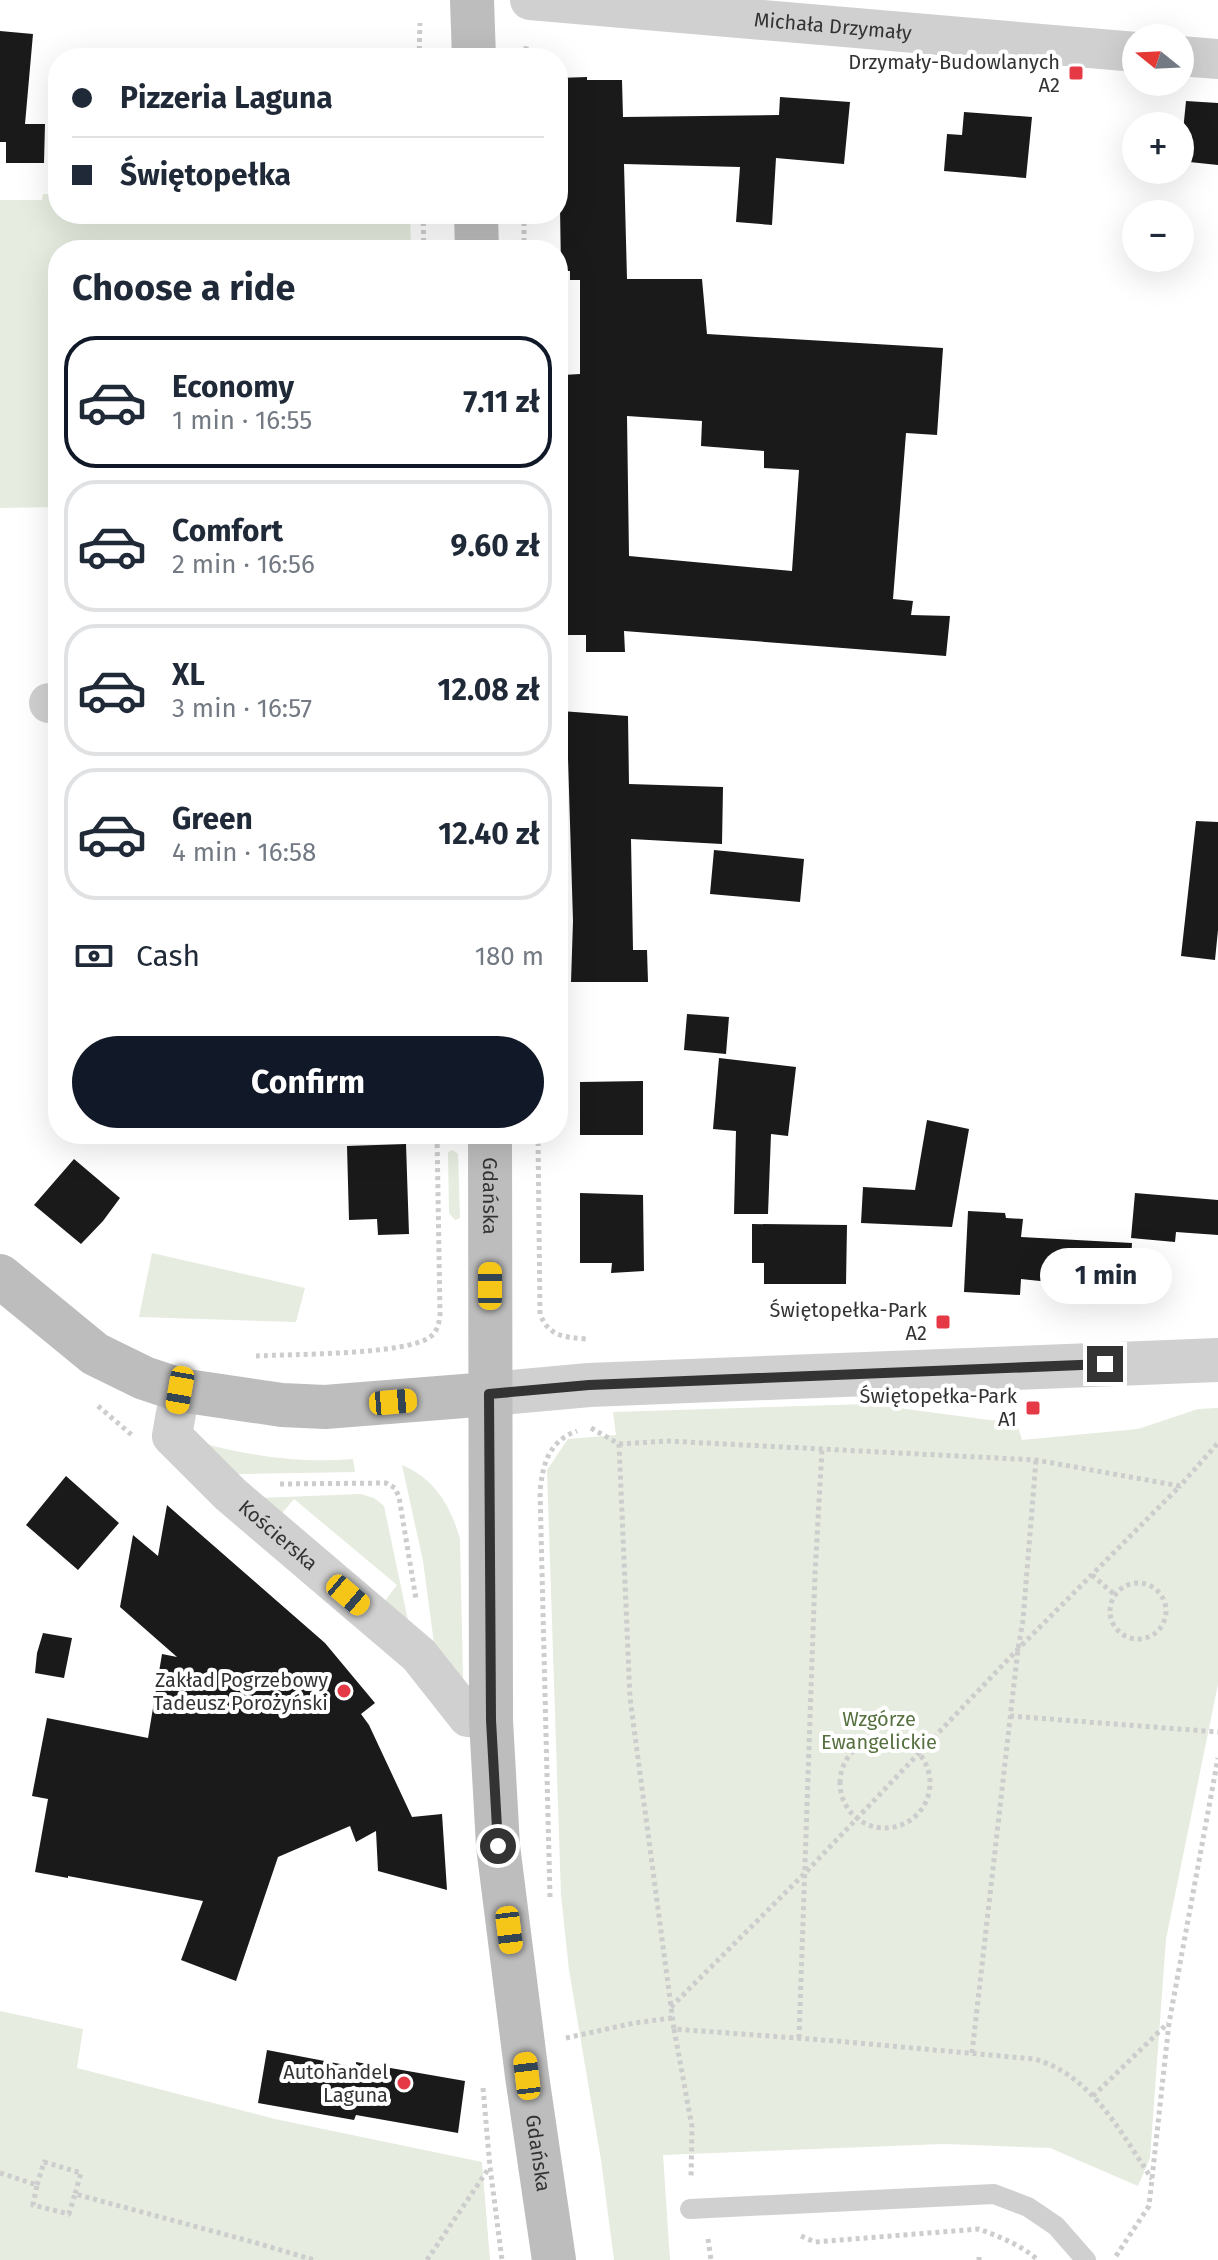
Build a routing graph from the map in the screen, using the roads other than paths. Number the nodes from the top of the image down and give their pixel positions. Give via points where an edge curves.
1 (472, 0) edge
2 (530, 0) edge
3 (474, 48) edge
4 (1122, 51) edge
5 (1194, 57) edge
6 (1218, 59) edge
7 (490, 1144) edge
8 (0, 1276) edge
9 (1218, 1360) edge
10 (180, 1390) junction
11 (489, 1394) junction
12 (491, 1720) junction
13 (690, 2209) dead end
14 (554, 2260) edge
15 (1086, 2260) edge

1 - 3 main road
2 - 4 street, Michała Drzymały
5 - 6 street
7 - 11 main road, Gdańska
8 - 10 main road via 95,1354
9 - 11 street via 589,1385
10 - 11 main road via 325,1407
10 - 12 street, Kościerska via 172,1436 230,1494 419,1655 468,1717
11 - 12 main road, Gdańska
12 - 14 main road, Gdańska via 498,1846
13 - 15 lane via 994,2194 1028,2207 1056,2226

